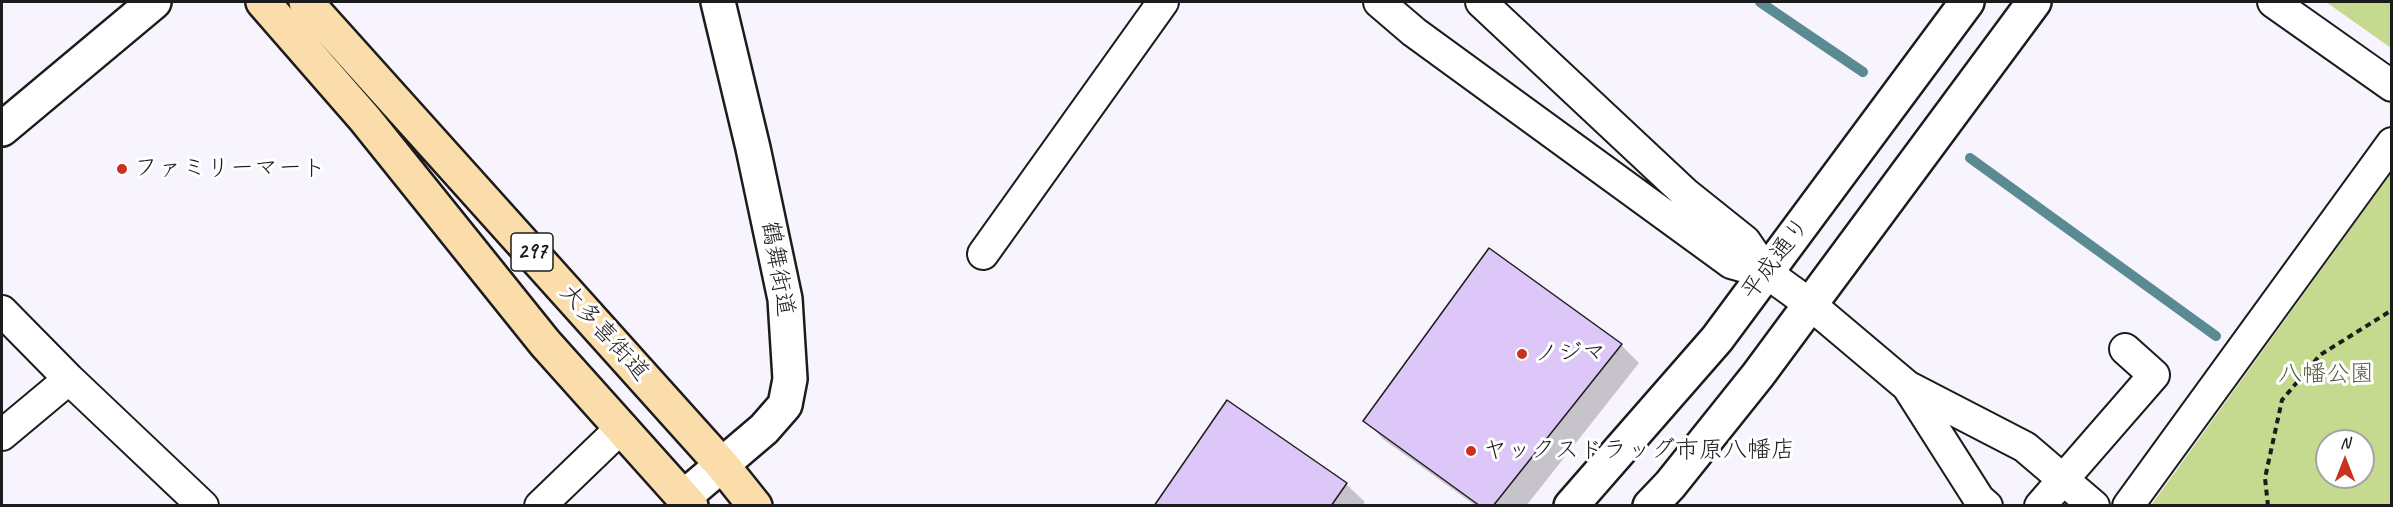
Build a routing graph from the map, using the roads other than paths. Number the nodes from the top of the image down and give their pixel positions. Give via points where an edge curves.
1 (154, 2) edge
2 (263, 2) edge
3 (306, 2) edge
4 (718, 2) edge
5 (1163, 2) edge
6 (1379, 2) edge
7 (1481, 2) edge
8 (1967, 2) edge
9 (2034, 2) edge
10 (2273, 2) edge
11 (2391, 86) edge
12 (2, 129) edge
13 (2391, 143) edge
14 (983, 254) dead end
15 (1767, 273) junction
16 (1811, 305) junction
17 (2, 311) edge
18 (2125, 349) dead end
19 (69, 379) junction
20 (1907, 386) junction
21 (621, 427) junction
22 (2, 435) edge
23 (723, 466) junction
24 (2064, 479) junction
25 (688, 501) edge
26 (1980, 503) edge
27 (203, 506) edge
28 (540, 506) edge
29 (755, 506) edge
30 (1571, 506) edge
31 (1650, 506) edge
32 (2040, 506) edge
33 (2094, 506) edge
34 (2128, 506) edge

1 - 12 street
2 - 21 highway, 大多喜街道 / 297 via 365,119 544,343
3 - 23 highway, 大多喜街道 / 297
4 - 23 street, 鶴舞街道 via 782,288 790,379 784,405 775,417
5 - 14 street
6 - 15 street via 1414,32 1731,263
7 - 15 street via 1685,193 1745,241
8 - 15 street, 平成通り
9 - 16 street
10 - 11 street
13 - 34 street
15 - 16 street
15 - 30 street, 平成通り via 1717,339
16 - 20 street
16 - 31 street
17 - 19 street
18 - 24 street via 2154,375
19 - 22 street
19 - 27 street
20 - 24 street via 2025,447
20 - 26 street
21 - 25 highway, 大多喜街道 / 297
21 - 28 street
23 - 25 street, 鶴舞街道
23 - 29 highway, 大多喜街道 / 297
24 - 32 street
24 - 33 street

